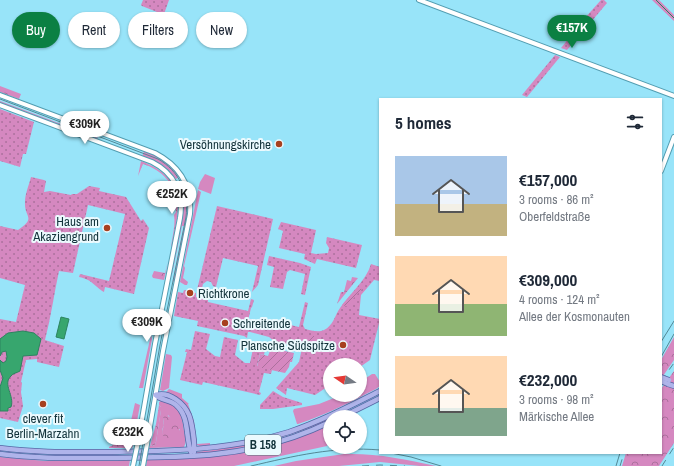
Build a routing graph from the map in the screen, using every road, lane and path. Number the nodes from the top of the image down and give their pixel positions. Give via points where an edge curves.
1 (419, 0) edge
2 (0, 95) edge
3 (674, 96) edge
4 (0, 105) edge
5 (105, 135) junction
6 (674, 136) edge
7 (103, 143) junction
8 (662, 168) edge
9 (185, 182) junction
10 (178, 188) junction
11 (167, 283) junction
12 (176, 285) junction
13 (670, 382) edge
14 (674, 386) edge
15 (379, 391) edge
16 (146, 393) junction
17 (156, 395) junction
18 (379, 398) edge
19 (356, 410) edge
20 (323, 425) edge
21 (0, 448) edge
22 (192, 450) junction
23 (87, 452) junction
24 (0, 454) edge
25 (193, 456) junction
26 (64, 458) junction
27 (134, 466) edge
28 (143, 466) edge

1 - 3 main road
2 - 5 main road
4 - 7 main road
5 - 7 main road
5 - 9 main road via 158,155 176,167
6 - 8 main road
7 - 10 main road via 158,165 169,174
9 - 10 main road
9 - 12 main road via 190,200 190,214
10 - 11 main road via 181,213
11 - 12 main road
11 - 16 main road
12 - 17 main road
13 - 14 main road
15 - 22 main road, B 158 via 287,432 236,445
16 - 17 main road
16 - 27 main road, bridge
17 - 22 main road via 169,396 179,402 186,411 190,421
17 - 28 main road, bridge
18 - 19 main road
20 - 25 main road, B 158 via 259,446
21 - 23 main road, B 158 via 40,452
22 - 23 main road, B 158
22 - 25 main road
23 - 26 main road via 84,456
24 - 26 main road, B 158 via 28,458
25 - 26 main road, B 158

